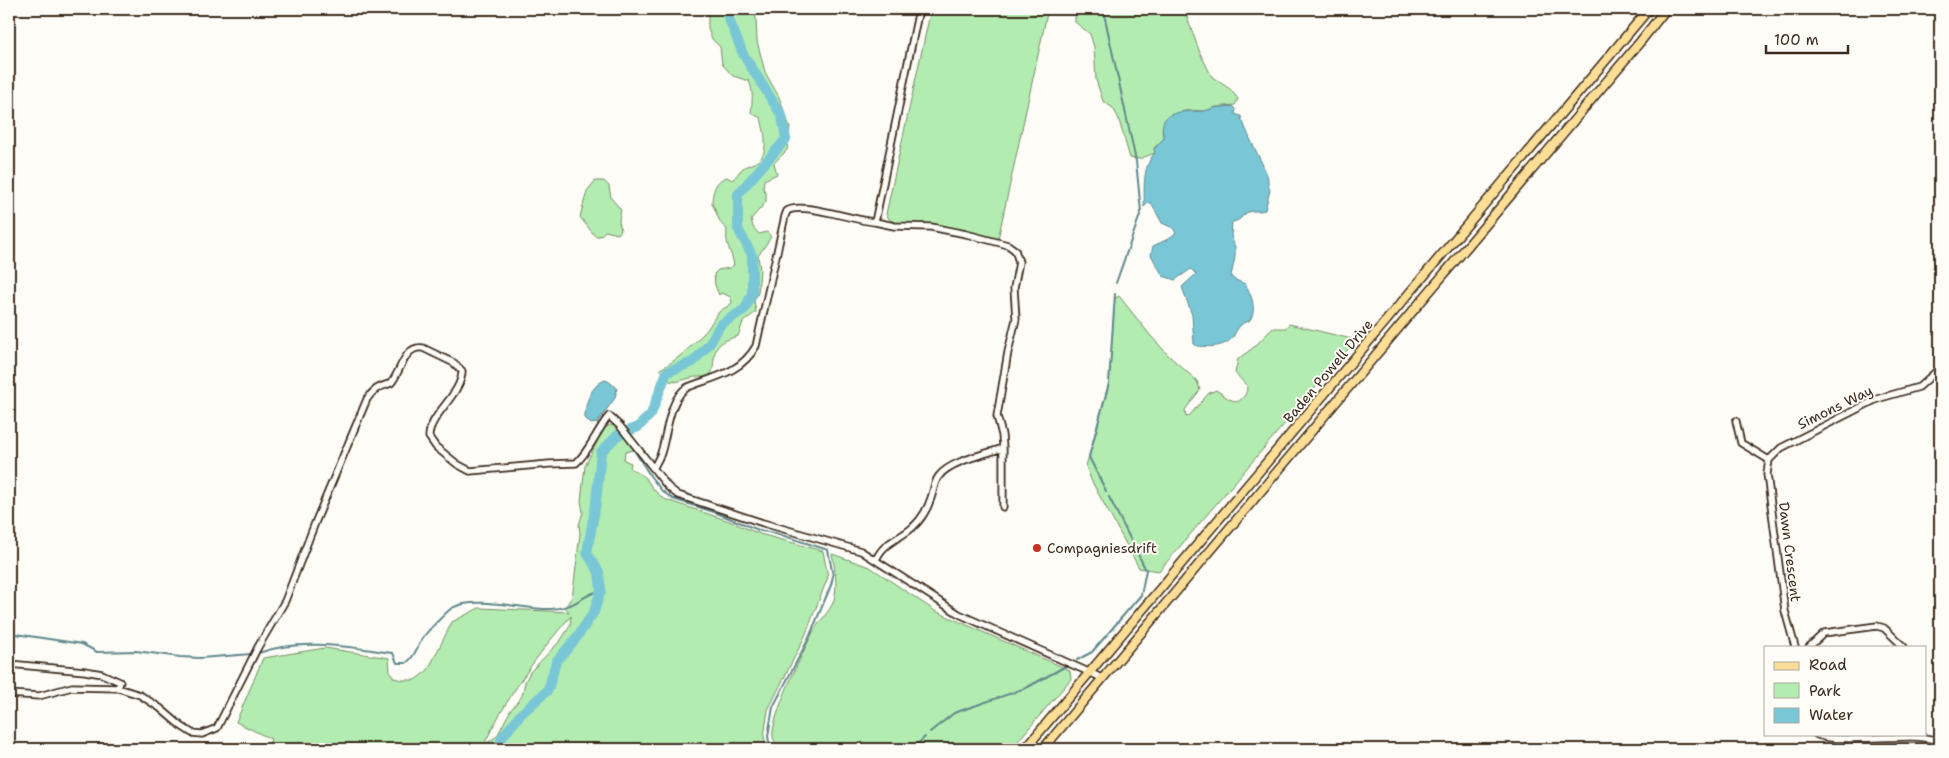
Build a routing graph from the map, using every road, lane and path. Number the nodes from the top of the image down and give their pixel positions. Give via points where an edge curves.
1 (919, 9) edge
2 (1649, 9) edge
3 (1666, 9) edge
4 (875, 222) junction
5 (1940, 368) edge
6 (1736, 421) dead end
7 (1003, 448) junction
8 (1769, 460) junction
9 (654, 467) junction
10 (1003, 507) dead end
11 (876, 560) junction
12 (1795, 646) edge
13 (1810, 646) edge
14 (1903, 646) edge
15 (9, 664) edge
16 (1090, 672) junction
17 (1102, 678) junction
18 (118, 688) junction
19 (9, 694) edge
20 (1820, 736) edge
21 (1889, 736) edge
22 (1919, 736) edge
23 (1940, 741) edge
24 (1025, 749) edge
25 (1043, 749) edge

1 - 4 street
2 - 16 main road, Baden Powell Drive
3 - 17 main road, Baden Powell Drive
4 - 7 street via 957,232 1008,245 1015,250 1019,262 1014,288 1016,319 997,416
4 - 9 street via 800,207 787,211 756,346 737,368 681,392
5 - 8 street, Simons Way via 1919,387 1877,399 1781,448
6 - 8 street via 1741,443
7 - 10 street
7 - 11 street via 956,464 940,475 918,522 880,551
8 - 12 street, Dawn Crescent via 1767,474 1784,611
9 - 11 street via 678,495 854,548
9 - 18 street via 609,416 576,464 470,471 436,447 429,437 433,424 460,381 462,371 454,363 423,348 414,348 391,384 380,386 368,399 285,601 217,728 202,734 192,733 140,695
11 - 16 street via 959,614
13 - 14 street via 1824,634 1877,626 1884,628
15 - 18 street via 102,674 120,682
16 - 17 street
16 - 24 main road, Baden Powell Drive
17 - 25 main road, Baden Powell Drive
18 - 19 street via 72,687 39,696
20 - 21 street
22 - 23 street

